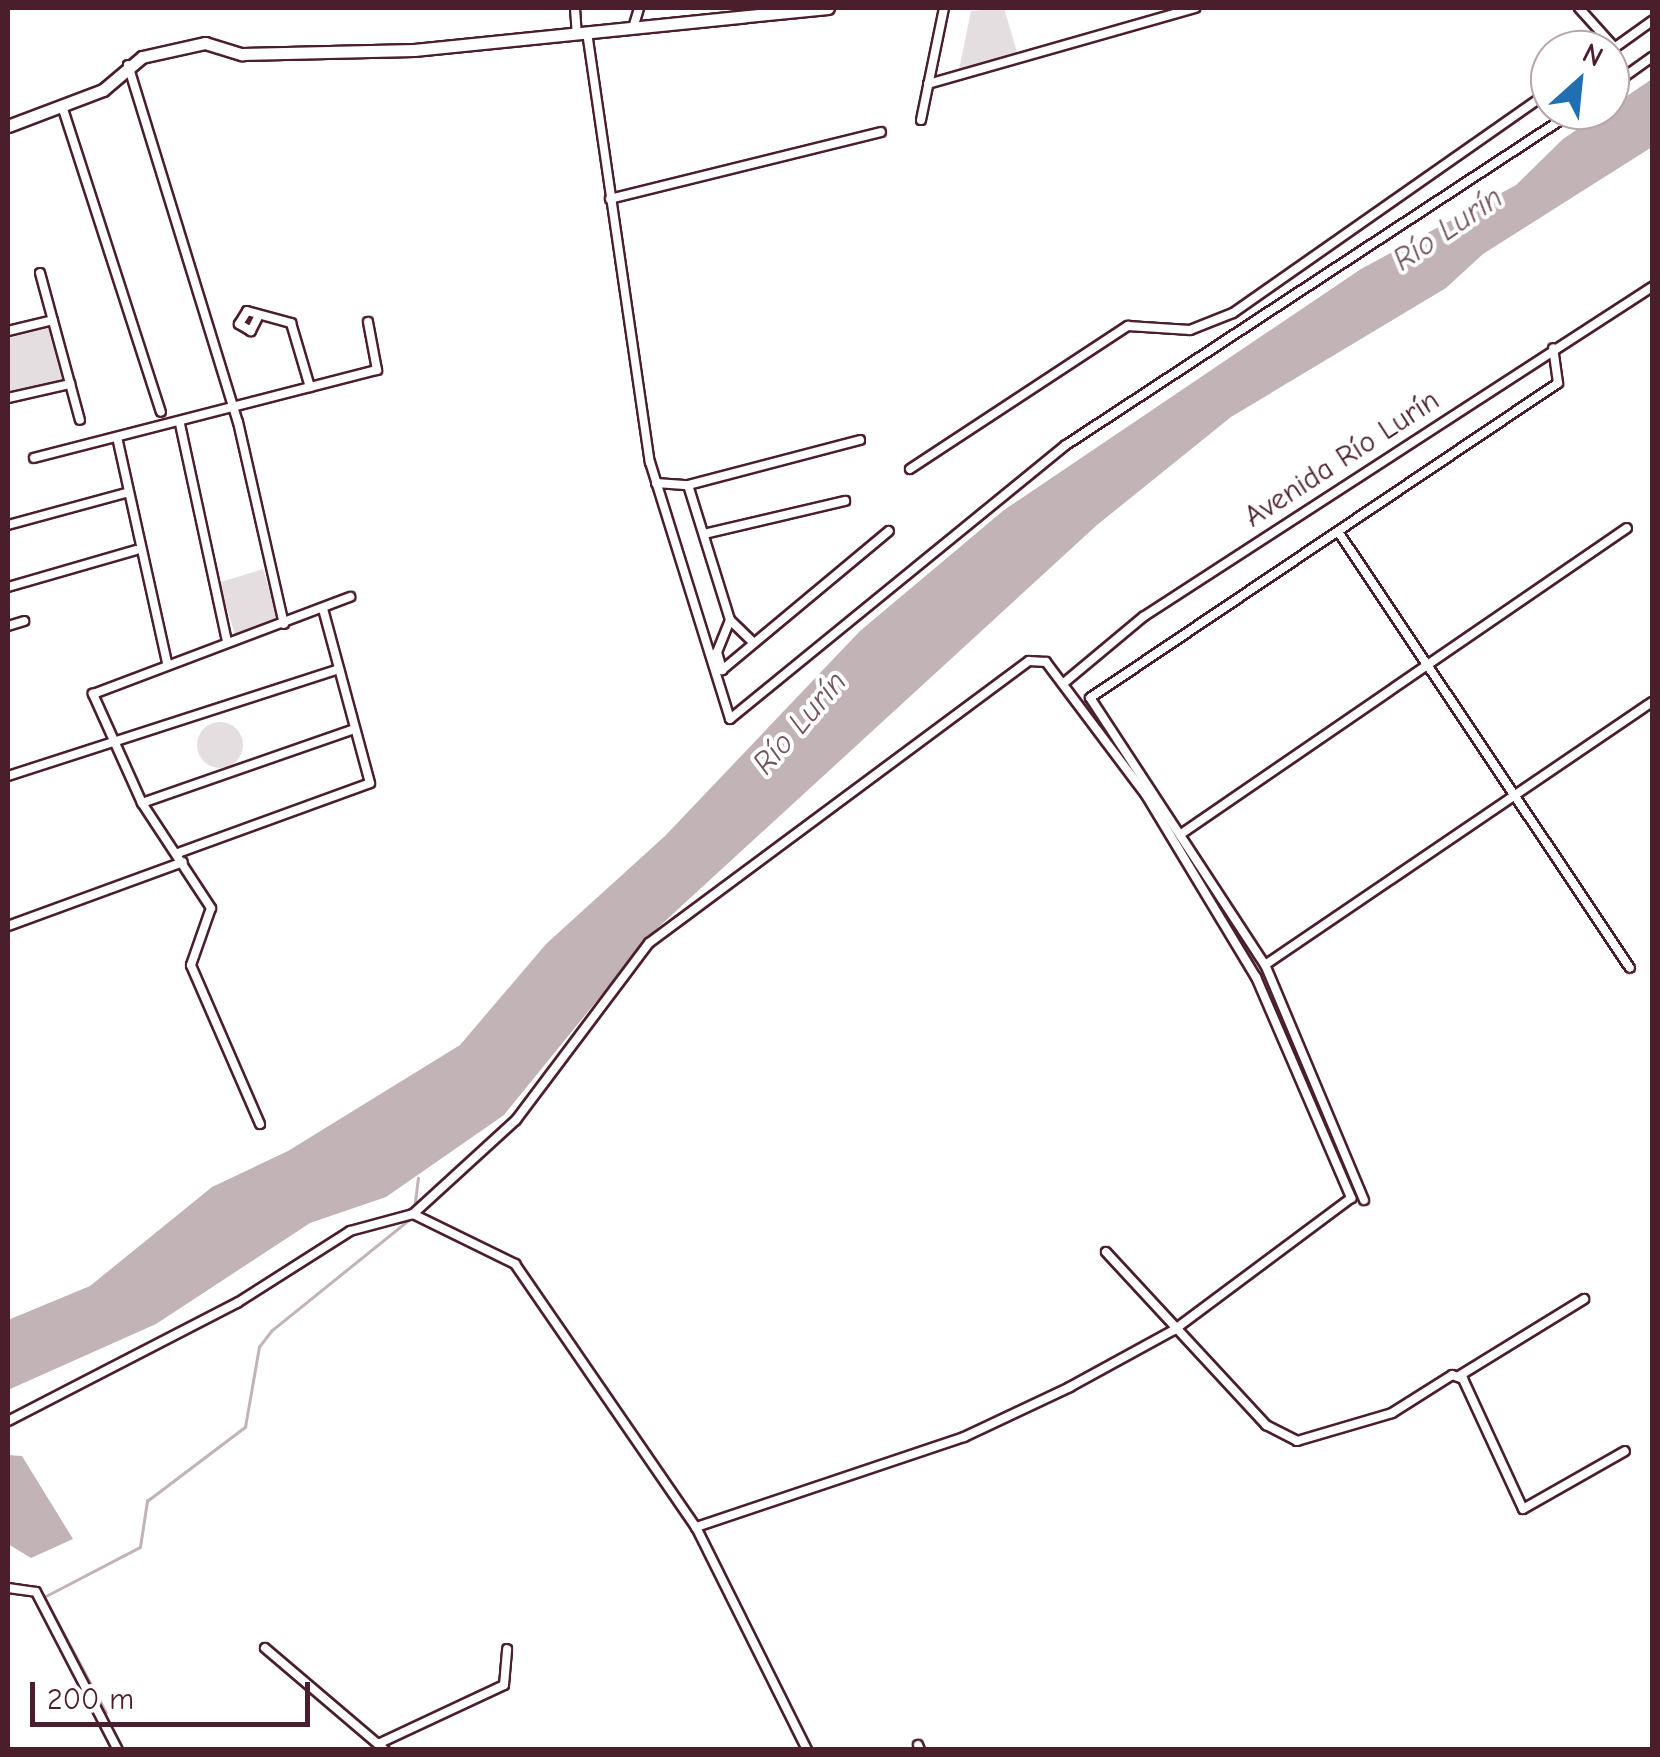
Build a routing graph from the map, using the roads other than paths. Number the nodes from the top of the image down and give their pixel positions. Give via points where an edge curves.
1 (575, 8) edge
2 (639, 8) edge
3 (828, 8) edge
4 (944, 8) edge
5 (1195, 8) edge
6 (1579, 8) edge
7 (709, 12) edge
8 (1652, 21) edge
9 (633, 28) junction
10 (1597, 30) edge
11 (1630, 36) edge
12 (582, 39) junction
13 (1652, 57) edge
14 (128, 65) junction
15 (1630, 73) edge
16 (928, 84) junction
17 (1530, 104) edge
18 (63, 108) junction
19 (921, 120) dead end
20 (8, 126) edge
21 (1546, 130) edge
22 (881, 132) dead end
23 (610, 200) junction
24 (40, 273) dead end
25 (1652, 287) edge
26 (258, 317) dead end
27 (52, 320) junction
28 (368, 322) dead end
29 (8, 331) edge
30 (1553, 348) junction
31 (70, 384) junction
32 (310, 387) junction
33 (8, 398) edge
34 (160, 412) dead end
35 (234, 412) junction
36 (80, 420) dead end
37 (180, 424) junction
38 (116, 437) junction
39 (860, 440) dead end
40 (34, 458) dead end
41 (910, 470) dead end
42 (656, 482) junction
43 (688, 485) junction
44 (126, 493) junction
45 (845, 502) dead end
46 (8, 526) edge
47 (1627, 528) dead end
48 (889, 531) dead end
49 (1339, 533) junction
50 (704, 534) junction
51 (136, 550) junction
52 (8, 587) edge
53 (350, 598) dead end
54 (323, 609) junction
55 (730, 620) junction
56 (24, 622) dead end
57 (284, 624) junction
58 (8, 626) edge
59 (227, 642) junction
60 (754, 643) junction
61 (167, 663) junction
62 (1427, 665) junction
63 (339, 670) junction
64 (1064, 682) junction
65 (1652, 702) edge
66 (356, 729) junction
67 (113, 746) junction
68 (8, 776) edge
69 (1514, 795) junction
70 (142, 803) junction
71 (1184, 832) junction
72 (178, 853) junction
73 (183, 862) junction
74 (8, 926) edge
75 (1265, 965) junction
76 (1630, 968) dead end
77 (260, 1124) dead end
78 (1364, 1200) dead end
79 (413, 1214) junction
80 (1106, 1252) dead end
81 (1584, 1298) dead end
82 (1174, 1330) junction
83 (1459, 1376) junction
84 (8, 1421) edge
85 (1626, 1452) dead end
86 (696, 1527) junction
87 (8, 1588) edge
88 (265, 1648) dead end
89 (507, 1649) dead end
90 (382, 1746) edge
91 (118, 1750) edge
92 (807, 1750) edge

1 - 12 street
2 - 9 street
3 - 7 main road
4 - 16 street
5 - 16 street
6 - 10 street
7 - 9 main road
8 - 11 street
9 - 12 main road
12 - 14 main road via 242,54 206,44
12 - 23 street
13 - 15 street
14 - 18 main road
14 - 35 street
16 - 19 street
17 - 41 street via 1234,313 1190,330 1128,326
18 - 20 main road
18 - 34 street
21 - 42 street via 1066,445 861,607 743,716 722,714
22 - 23 street
23 - 42 street
24 - 27 street
25 - 30 street, Avenida Río Lurín
26 - 32 street via 291,324
27 - 29 street
27 - 31 street
28 - 32 street via 377,370
30 - 49 street via 1558,383
30 - 64 street, Avenida Río Lurín via 1142,616
31 - 33 street
31 - 36 street
32 - 35 street
35 - 37 street
35 - 57 street
37 - 38 street
37 - 59 street
38 - 40 street
38 - 44 street
39 - 43 street
42 - 43 street
43 - 50 street
44 - 46 street
44 - 51 street
45 - 50 street
47 - 62 street
48 - 60 street
49 - 62 street
49 - 71 street via 1090,698
50 - 55 street
51 - 52 street
51 - 61 street
53 - 54 street
54 - 57 street
54 - 63 street
55 - 60 street
55 - 60 street via 716,652 722,670
56 - 58 street
57 - 59 street
59 - 61 street
61 - 67 street via 93,692
62 - 69 street
62 - 71 street
63 - 66 street
63 - 67 street
64 - 79 street via 1046,662 1029,661 655,938 548,1066 516,1120
64 - 82 street via 1146,794 1256,976 1351,1192
65 - 69 street
66 - 70 street
66 - 72 street via 369,784
67 - 68 street
67 - 70 street
69 - 75 street
69 - 76 street
70 - 72 street
71 - 75 street
72 - 73 street
73 - 74 street
73 - 77 street via 211,910 192,972
75 - 78 street
79 - 84 street via 350,1231 237,1302
79 - 86 street via 514,1264
80 - 82 street
81 - 83 street
82 - 83 street via 1266,1425 1302,1442 1357,1416 1392,1412
82 - 86 street via 964,1437
83 - 85 street via 1523,1509
86 - 92 street
87 - 91 street via 36,1592
88 - 90 street
89 - 90 street via 504,1685

